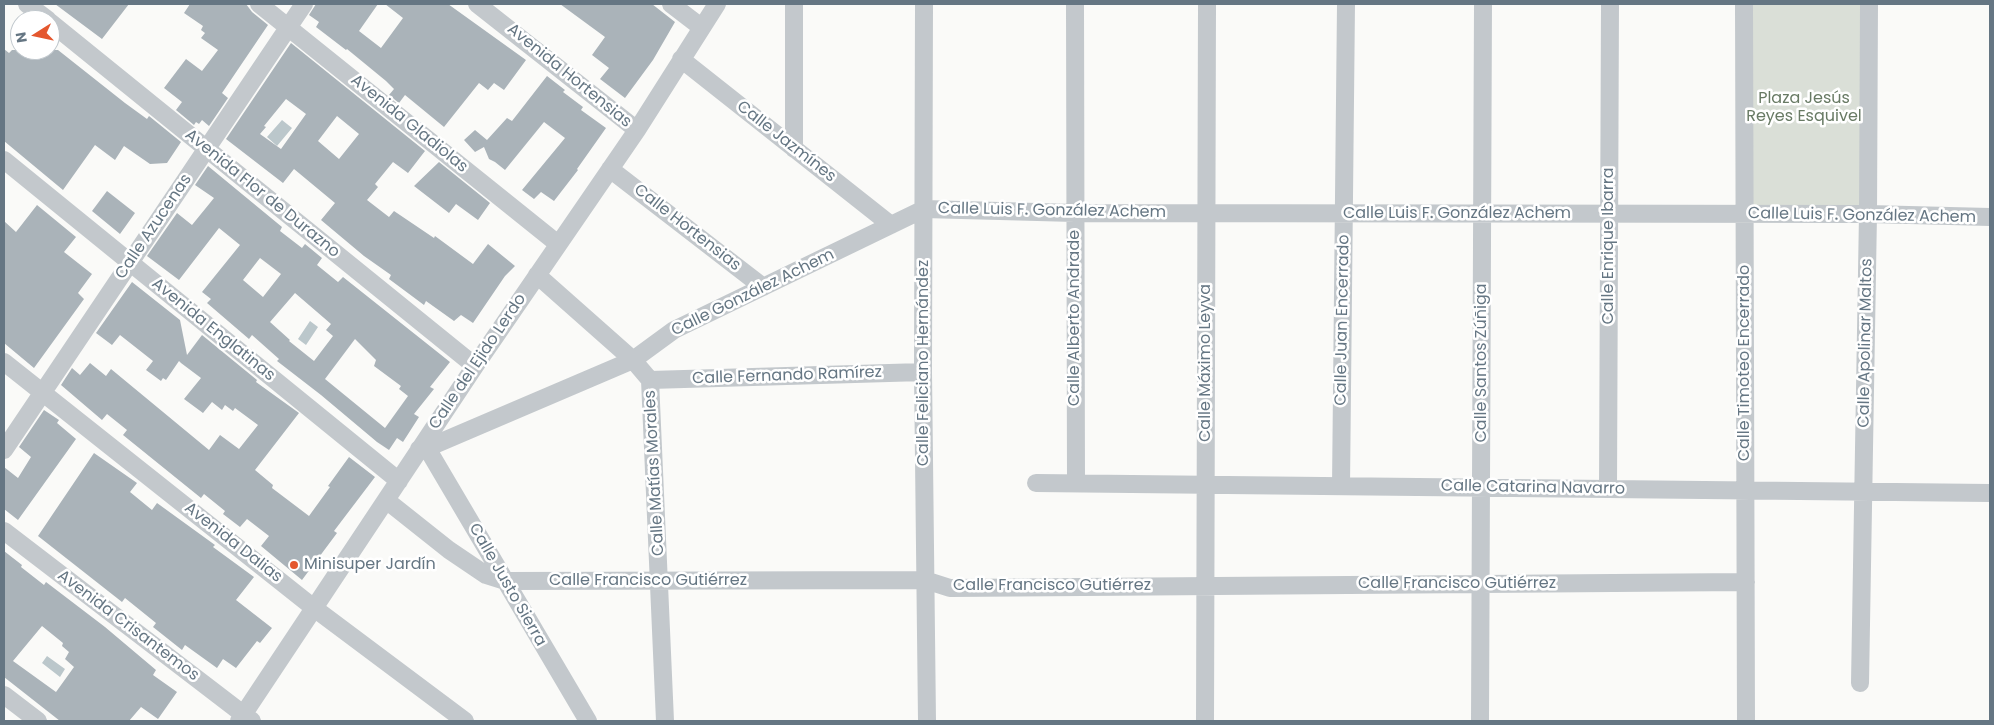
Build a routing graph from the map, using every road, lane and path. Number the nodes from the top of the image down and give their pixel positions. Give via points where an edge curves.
1 (259, 4) edge
2 (304, 4) edge
3 (478, 4) edge
4 (671, 4) edge
5 (717, 4) edge
6 (794, 4) edge
7 (924, 4) edge
8 (1075, 4) edge
9 (1207, 4) edge
10 (1346, 4) edge
11 (1483, 4) edge
12 (1610, 4) edge
13 (1744, 4) edge
14 (1869, 4) edge
15 (288, 27) junction
16 (701, 27) junction
17 (60, 30) edge
18 (681, 59) junction
19 (637, 130) junction
20 (207, 149) junction
21 (794, 149) junction
22 (4, 160) edge
23 (610, 169) junction
24 (924, 209) junction
25 (1075, 213) junction
26 (1207, 213) junction
27 (1344, 213) junction
28 (1482, 214) junction
29 (1609, 214) junction
30 (1868, 214) junction
31 (1745, 215) junction
32 (1990, 217) edge
33 (891, 225) junction
34 (558, 244) junction
35 (131, 263) junction
36 (536, 275) junction
37 (763, 287) junction
38 (633, 360) junction
39 (4, 362) edge
40 (475, 366) junction
41 (923, 372) junction
42 (650, 380) junction
43 (43, 393) junction
44 (423, 448) junction
45 (4, 450) edge
46 (399, 481) junction
47 (1036, 483) dead end
48 (1076, 483) junction
49 (1206, 484) junction
50 (1341, 486) junction
51 (1481, 487) junction
52 (1608, 489) junction
53 (1746, 490) junction
54 (1863, 491) junction
55 (1990, 493) edge
56 (386, 500) junction
57 (4, 531) edge
58 (925, 580) junction
59 (504, 581) junction
60 (660, 581) junction
61 (1746, 582) junction
62 (1481, 584) junction
63 (1206, 586) junction
64 (314, 608) junction
65 (1860, 683) dead end
66 (4, 695) edge
67 (245, 719) edge
68 (38, 721) edge
69 (465, 721) edge
70 (588, 721) edge
71 (665, 721) edge
72 (927, 721) edge
73 (1205, 721) edge
74 (1480, 721) edge
75 (1746, 721) edge

1 - 15 street, Avenida Gladiolas
2 - 15 street, Calle Azucenas
3 - 19 street, Avenida Hortensias
4 - 16 street
5 - 16 street, Calle del Ejido Lerdo
6 - 21 street
7 - 24 street, Calle Feliciano Hernández
8 - 25 street, Calle Alberto Andrade
9 - 26 street, Calle Máximo Leyva
10 - 27 street, Calle Juan Encerrado
11 - 28 street, Calle Santos Zúñiga
12 - 29 street, Calle Enrique Ibarra
13 - 31 street, Calle Timoteo Encerrado
14 - 30 street, Calle Apolinar Maltos
15 - 20 street, Calle Azucenas
15 - 34 street, Avenida Gladiolas
16 - 18 street, Calle del Ejido Lerdo
17 - 20 street, Avenida Flor de Durazno
18 - 19 street, Calle del Ejido Lerdo
18 - 21 street, Calle Jazmínes
19 - 23 street, Calle del Ejido Lerdo
20 - 35 street, Calle Azucenas
20 - 40 street, Avenida Flor de Durazno
21 - 33 street, Calle Jazmínes
22 - 35 street, Avenida Englatinas
23 - 34 street, Calle del Ejido Lerdo
23 - 37 street, Calle Hortensias
24 - 25 street, Calle Luis F. González Achem
24 - 33 street, Calle González Achem
24 - 41 street, Calle Feliciano Hernández
25 - 26 street, Calle Luis F. González Achem
25 - 48 street, Calle Alberto Andrade
26 - 27 street, Calle Luis F. González Achem
26 - 49 street, Calle Máximo Leyva
27 - 28 street, Calle Luis F. González Achem
27 - 50 street, Calle Juan Encerrado
28 - 29 street, Calle Luis F. González Achem
28 - 51 street, Calle Santos Zúñiga
29 - 31 street, Calle Luis F. González Achem
29 - 52 street, Calle Enrique Ibarra
30 - 31 street, Calle Luis F. González Achem
30 - 32 street, Calle Luis F. González Achem
30 - 54 street, Calle Apolinar Maltos
31 - 53 street, Calle Timoteo Encerrado
33 - 37 street, Calle González Achem
34 - 36 street, Calle del Ejido Lerdo
35 - 43 street, Calle Azucenas
35 - 46 street, Avenida Englatinas
36 - 38 street, Calle Matías Morales
36 - 40 street, Calle del Ejido Lerdo
37 - 38 street, Calle González Achem via 674,330
38 - 42 street, Calle Matías Morales
38 - 44 street, Calle González Achem
39 - 43 street, Avenida Dalias
40 - 44 street, Calle del Ejido Lerdo
41 - 42 street, Calle Fernando Ramírez
41 - 58 street, Calle Feliciano Hernández
42 - 60 street, Calle Matías Morales
43 - 45 street, Calle Azucenas
43 - 64 street, Avenida Dalias
44 - 46 street, Calle del Ejido Lerdo
44 - 59 street, Calle Justo Sierra
46 - 56 street, Calle del Ejido Lerdo
47 - 48 street, Calle Catarina Navarro
48 - 49 street, Calle Catarina Navarro
49 - 50 street, Calle Catarina Navarro
49 - 63 street, Calle Máximo Leyva
50 - 51 street, Calle Catarina Navarro
51 - 52 street, Calle Catarina Navarro
51 - 62 street, Calle Santos Zúñiga
52 - 53 street, Calle Catarina Navarro
53 - 54 street, Calle Catarina Navarro
53 - 61 street, Calle Timoteo Encerrado
54 - 55 street, Calle Catarina Navarro
54 - 65 street, Calle Apolinar Maltos
56 - 59 street, Calle Francisco Gutiérrez via 450,550 486,574
56 - 64 street, Calle del Ejido Lerdo
57 - 67 street, Avenida Crisantemos
58 - 60 street, Calle Francisco Gutiérrez
58 - 63 street, Calle Francisco Gutiérrez via 950,588
58 - 72 street, Calle Feliciano Hernández
59 - 60 street, Calle Francisco Gutiérrez
59 - 70 street, Calle Justo Sierra
60 - 71 street, Calle Matías Morales
61 - 62 street, Calle Francisco Gutiérrez
61 - 75 street, Calle Timoteo Encerrado
62 - 63 street, Calle Francisco Gutiérrez
62 - 74 street, Calle Santos Zúñiga
63 - 73 street, Calle Máximo Leyva
64 - 67 street, Calle del Ejido Lerdo
64 - 69 street, Avenida Dalias
66 - 68 street

